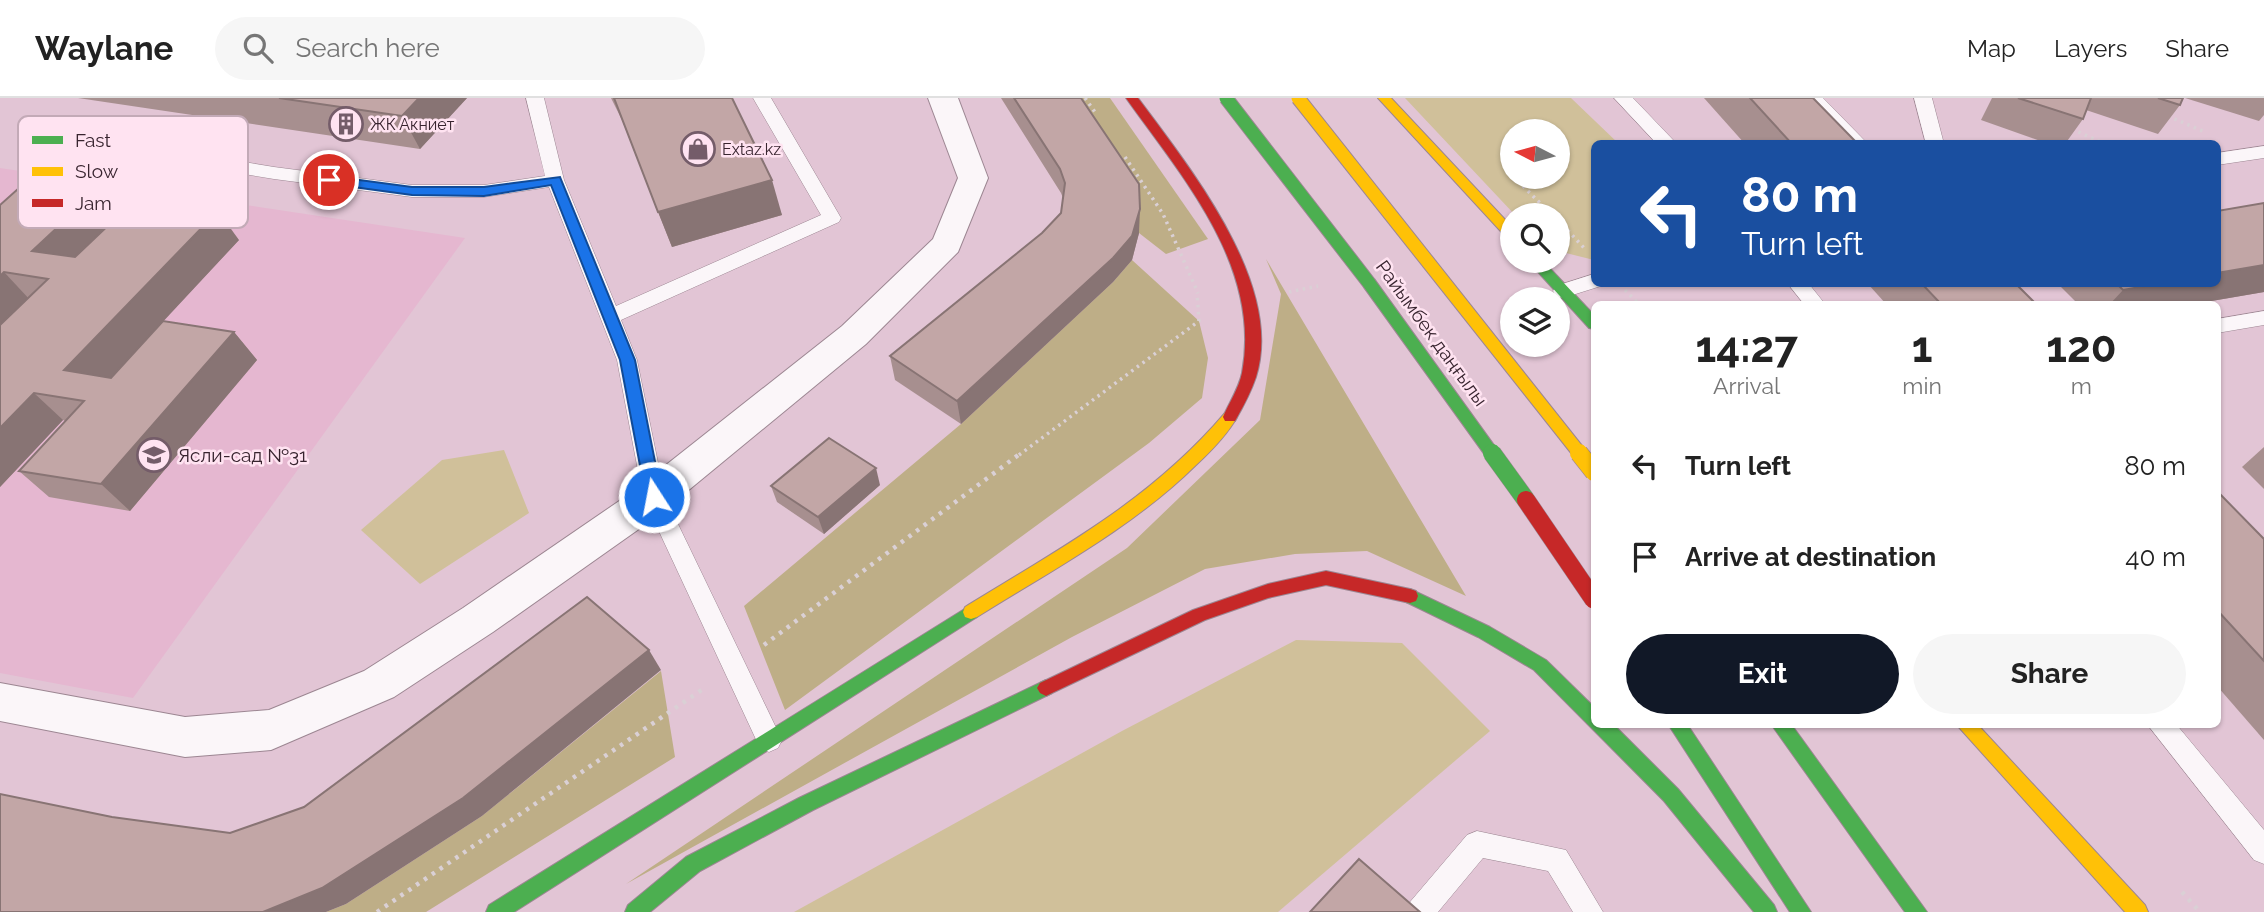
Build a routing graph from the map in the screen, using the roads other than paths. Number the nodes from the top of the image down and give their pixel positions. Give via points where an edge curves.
1 (535, 98) edge
2 (762, 98) edge
3 (943, 98) edge
4 (1132, 98) edge
5 (1226, 98) edge
6 (1298, 98) edge
7 (1384, 98) edge
8 (1623, 98) edge
9 (1813, 98) edge
10 (1923, 98) edge
11 (1664, 140) edge
12 (1854, 140) edge
13 (1934, 140) edge
14 (2264, 152) edge
15 (2221, 158) edge
16 (248, 169) edge
17 (555, 180) junction
18 (1500, 222) edge
19 (1546, 273) edge
20 (1591, 282) edge
21 (1559, 287) edge
22 (1801, 287) edge
23 (1570, 289) edge
24 (1570, 298) edge
25 (1812, 301) edge
26 (610, 317) junction
27 (2264, 318) edge
28 (1591, 321) edge
29 (2221, 325) edge
30 (1591, 468) edge
31 (654, 497) junction
32 (1591, 595) edge
33 (0, 702) edge
34 (1591, 716) edge
35 (1604, 728) edge
36 (1680, 728) edge
37 (1783, 728) edge
38 (1969, 728) edge
39 (2163, 728) edge
40 (769, 740) junction
41 (2264, 851) edge
42 (496, 912) edge
43 (635, 912) edge
44 (1420, 912) edge
45 (1589, 912) edge
46 (1767, 912) edge
47 (1801, 912) edge
48 (1917, 912) edge
49 (2138, 912) edge

1 - 17 lane
2 - 26 lane via 832,218
3 - 31 street via 973,178 947,244 854,335
4 - 40 main road via 1224,232 1242,272 1253,321 1254,352 1239,402 1212,438 1143,504
5 - 32 main road, Райымбек даңғылы, bridge via 1388,307
6 - 30 main road, Райымбек даңғылы, bridge
7 - 18 main road
8 - 11 lane
9 - 12 lane
10 - 13 lane
14 - 15 lane
16 - 17 lane via 412,191 484,191
17 - 26 lane
19 - 21 main road
20 - 23 lane
22 - 25 lane
24 - 28 main road
26 - 31 lane via 627,360
27 - 29 lane
31 - 33 street via 379,684 271,730 185,737
31 - 40 lane
34 - 43 main road via 1540,666 1484,632 1405,593 1326,578 1268,591 1199,615 974,722 693,864
35 - 46 main road via 1671,795
36 - 47 main road
37 - 48 main road
38 - 49 main road
39 - 41 lane
40 - 42 main road
44 - 45 lane via 1477,845 1556,859

